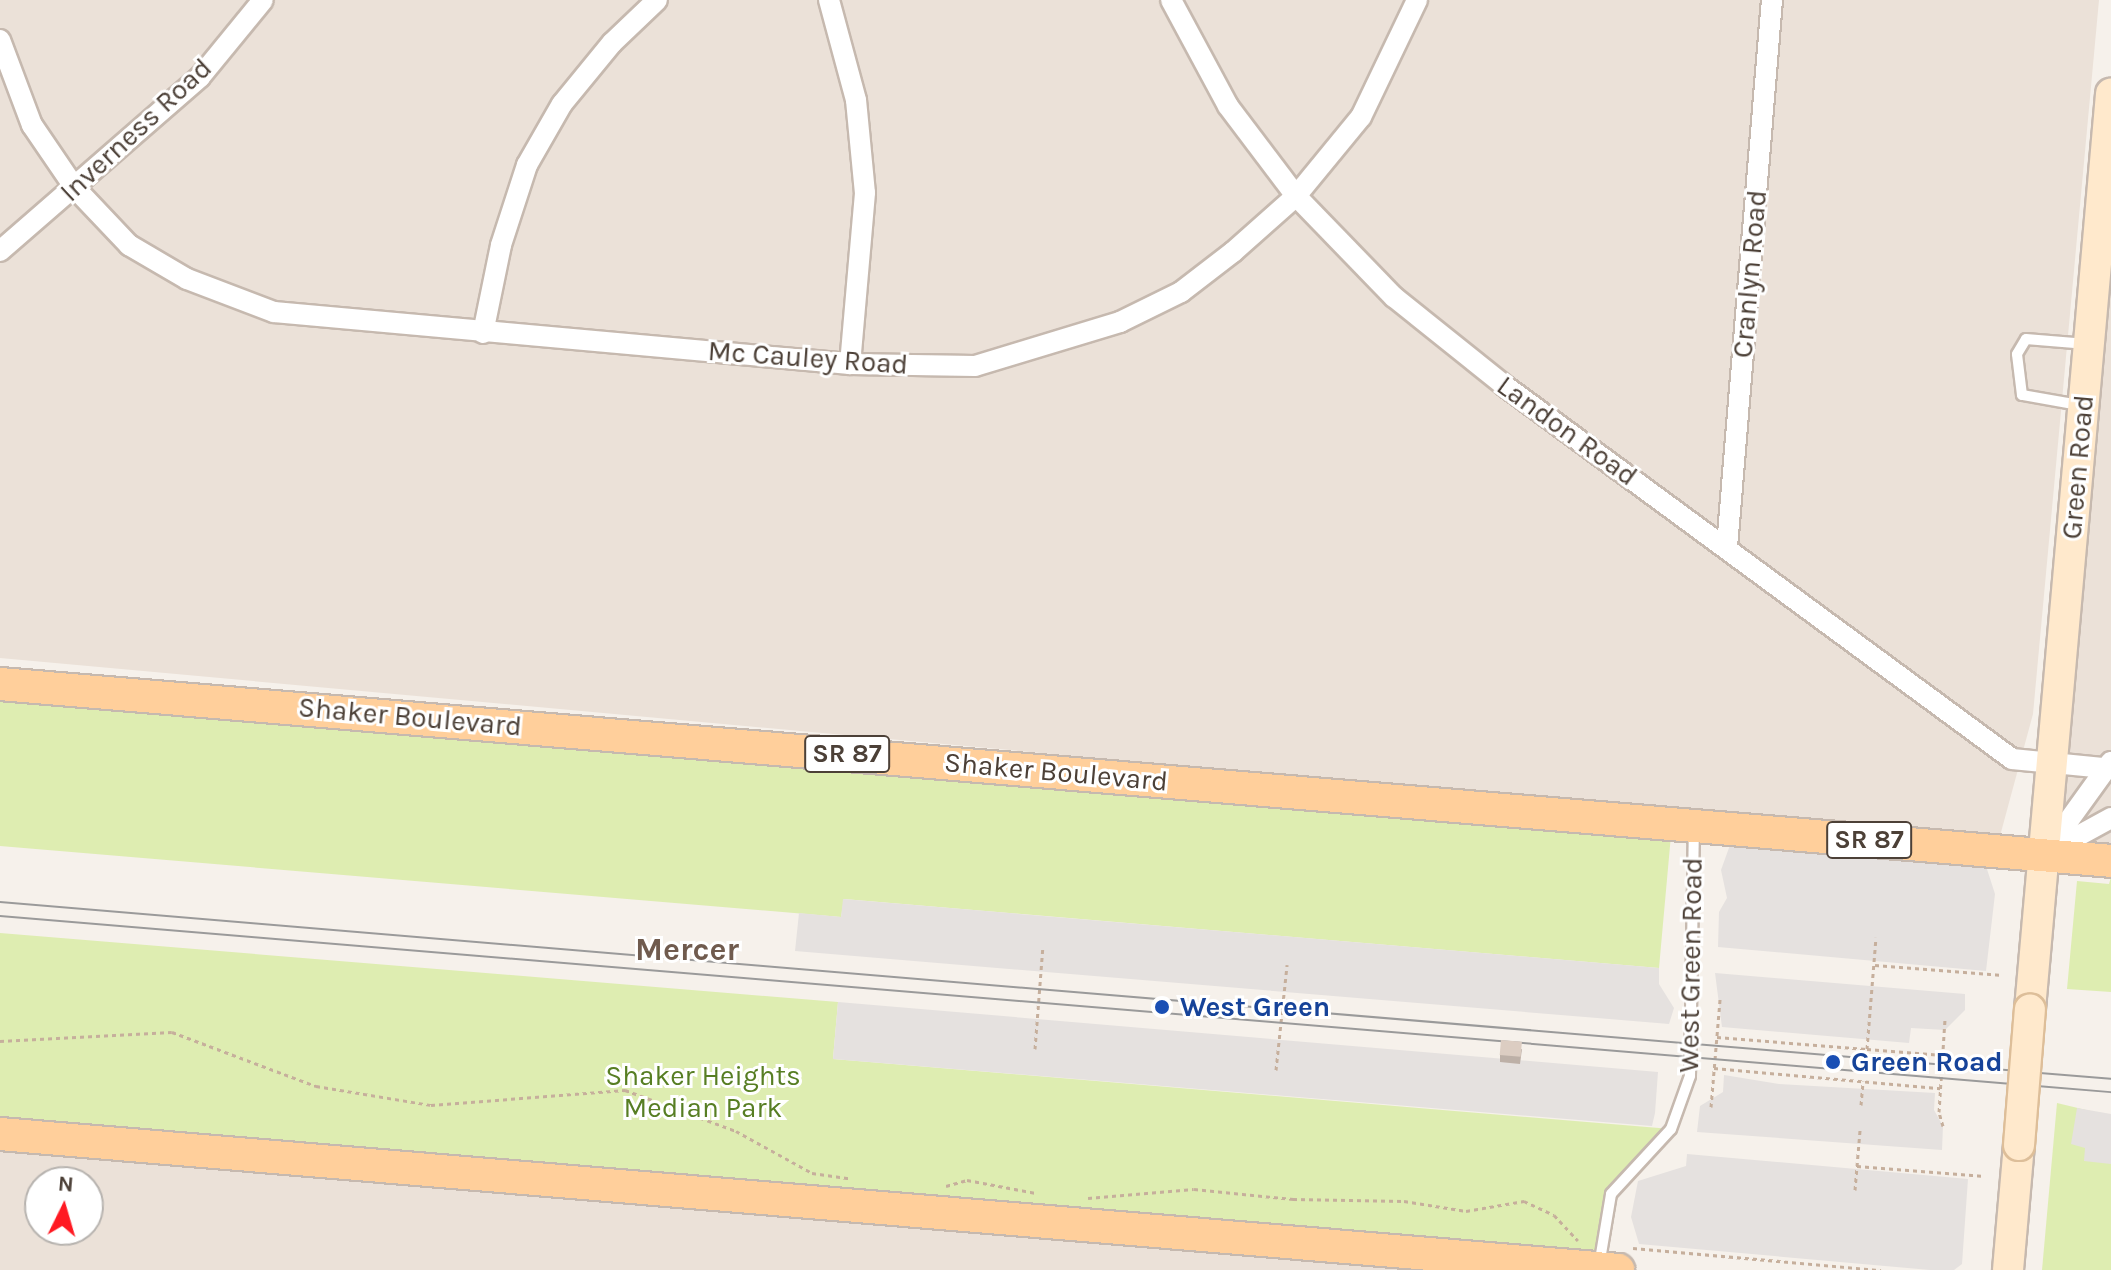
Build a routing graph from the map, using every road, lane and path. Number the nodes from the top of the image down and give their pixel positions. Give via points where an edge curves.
1 (263, 0) edge
2 (657, 0) edge
3 (829, 0) edge
4 (1171, 0) edge
5 (1417, 0) edge
6 (1772, 0) edge
7 (0, 40) edge
8 (2111, 94) edge
9 (75, 188) junction
10 (1296, 196) junction
11 (0, 251) edge
12 (483, 333) junction
13 (2089, 344) junction
14 (850, 364) junction
15 (2084, 405) junction
16 (1727, 547) junction
17 (0, 684) edge
18 (2107, 765) edge
19 (2051, 767) junction
20 (2111, 818) edge
21 (1694, 825) junction
22 (2044, 855) junction
23 (2111, 861) edge
24 (1876, 937) dead end
25 (1043, 946) dead end
26 (1287, 965) dead end
27 (1874, 965) junction
28 (2003, 975) dead end
29 (1720, 999) dead end
30 (1945, 1020) dead end
31 (1717, 1037) junction
32 (0, 1041) edge
33 (1035, 1049) dead end
34 (1867, 1049) junction
35 (1943, 1055) junction
36 (1714, 1068) junction
37 (1276, 1070) dead end
38 (1863, 1080) junction
39 (1940, 1088) junction
40 (1861, 1105) dead end
41 (1711, 1107) dead end
42 (1943, 1126) dead end
43 (1860, 1130) dead end
44 (0, 1134) edge
45 (1857, 1166) junction
46 (1985, 1176) dead end
47 (851, 1178) dead end
48 (933, 1190) dead end
49 (1855, 1190) dead end
50 (1044, 1195) dead end
51 (1085, 1198) dead end
52 (1608, 1258) edge
53 (1881, 1270) edge
54 (2008, 1270) edge

1 - 9 street, Inverness Road via 200,77
2 - 12 street via 612,43 562,104 527,165 501,245
3 - 14 street via 856,100 865,193
4 - 10 street, Landon Road via 1228,106
5 - 10 street, Mc Cauley Road via 1361,117
6 - 16 street, Cranlyn Road
7 - 9 street, Mc Cauley Road via 32,125
8 - 13 main road, Green Road
9 - 11 street, Inverness Road
9 - 12 street, Mc Cauley Road via 129,245 187,279 274,312
10 - 14 street, Mc Cauley Road via 1181,292 1120,322 975,366
10 - 16 street, Landon Road via 1394,297 1505,386
12 - 14 street, Mc Cauley Road
13 - 15 main road, Green Road
13 - 15 lane via 2026,339 2017,354 2022,395
15 - 19 main road, Green Road
16 - 19 street, Landon Road via 2012,759
17 - 21 main road, Shaker Boulevard / SR 87
18 - 19 street, Landon Road
18 - 22 street
19 - 22 main road, Green Road
20 - 22 street
21 - 22 main road, Shaker Boulevard / SR 87
21 - 52 lane, West Green Road via 1690,1076 1671,1129 1611,1194
22 - 23 main road, Shaker Boulevard / SR 87
22 - 54 main road, Green Road, bridge
24 - 27 path
25 - 33 path
26 - 37 path
27 - 28 path
27 - 34 path
29 - 31 path
30 - 35 path
31 - 34 path
31 - 36 path
32 - 47 path via 172,1032 316,1086 431,1105 625,1090 736,1131 812,1173
34 - 35 path
35 - 39 path
36 - 38 path
36 - 41 path
38 - 39 path
38 - 40 path
39 - 42 path
43 - 45 path
44 - 52 main road
45 - 46 path
45 - 49 path
48 - 50 path via 967,1180
51 - 52 path via 1194,1189 1293,1199 1404,1201 1466,1211 1524,1201 1539,1205
52 - 53 path

